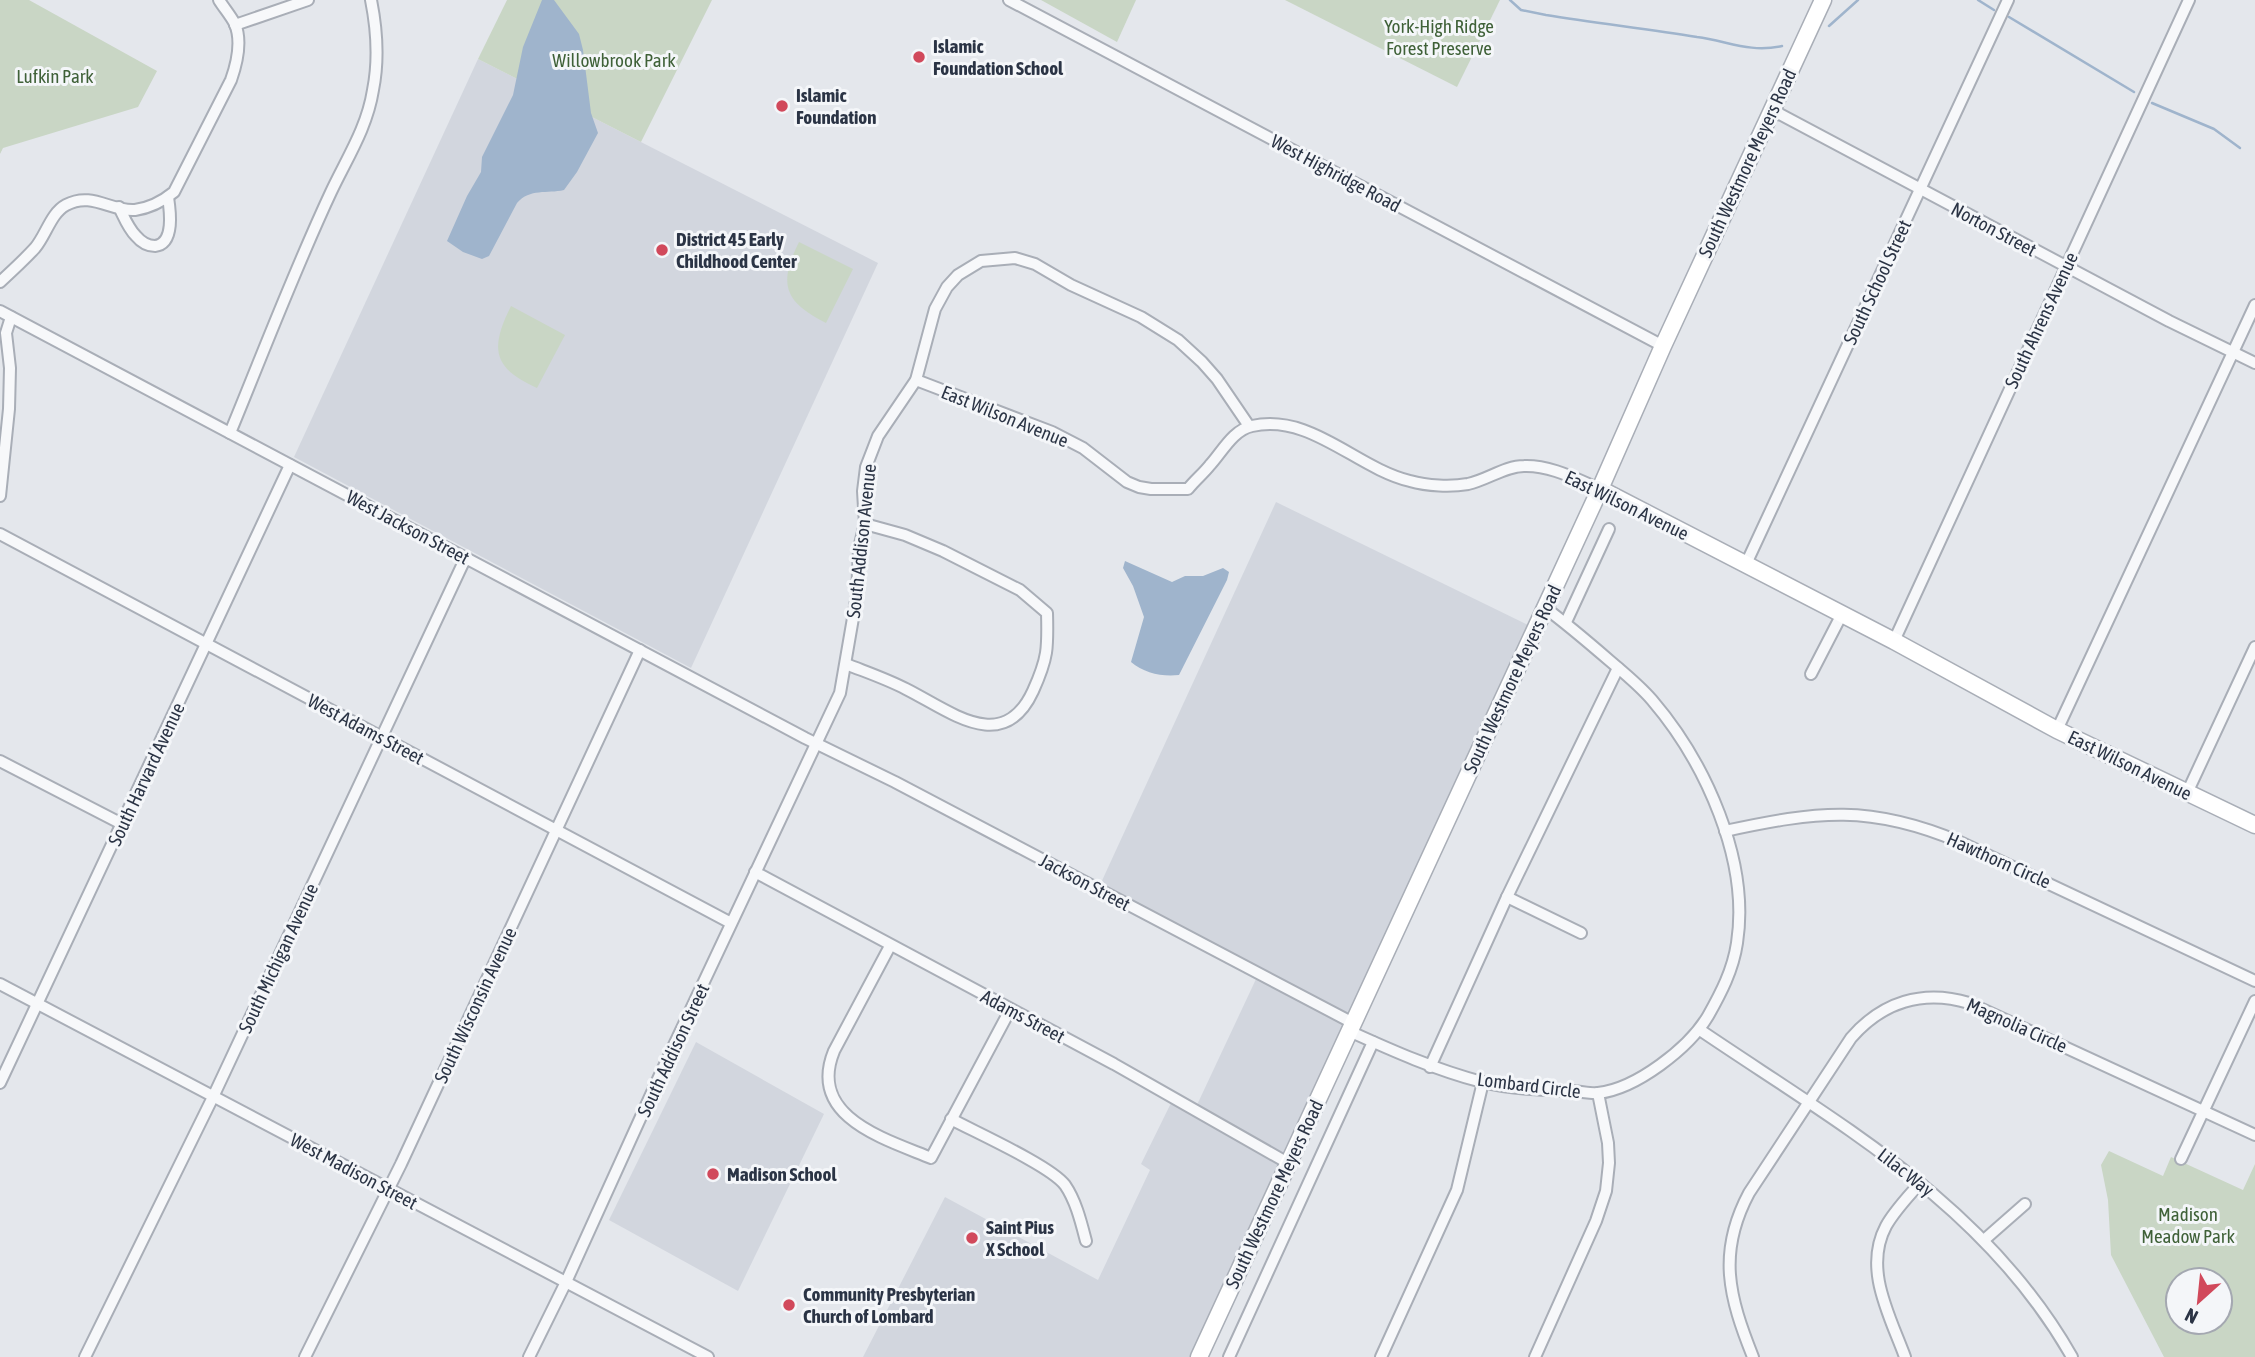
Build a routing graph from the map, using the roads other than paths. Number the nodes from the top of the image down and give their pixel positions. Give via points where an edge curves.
1 (219, 0) edge
2 (308, 0) edge
3 (371, 0) edge
4 (1009, 0) edge
5 (1823, 0) edge
6 (2008, 0) edge
7 (2189, 0) edge
8 (235, 25) junction
9 (1772, 110) junction
10 (1920, 190) junction
11 (168, 197) junction
12 (119, 207) junction
13 (2066, 267) junction
14 (0, 282) edge
15 (2255, 305) edge
16 (0, 311) edge
17 (11, 317) junction
18 (1663, 346) junction
19 (2233, 352) junction
20 (2255, 362) edge
21 (916, 380) junction
22 (1249, 426) junction
23 (230, 433) junction
24 (290, 465) junction
25 (1600, 489) junction
26 (0, 496) edge
27 (865, 524) junction
28 (1609, 529) dead end
29 (0, 534) edge
30 (466, 557) junction
31 (1746, 564) junction
32 (1544, 607) junction
33 (1842, 614) junction
34 (1566, 622) junction
35 (1894, 641) junction
36 (206, 644) junction
37 (2255, 647) edge
38 (640, 650) junction
39 (846, 664) junction
40 (1618, 668) junction
41 (1811, 674) dead end
42 (2057, 730) junction
43 (382, 737) junction
44 (816, 744) junction
45 (0, 761) edge
46 (2187, 793) junction
47 (122, 824) junction
48 (2255, 825) edge
49 (556, 830) junction
50 (1725, 831) junction
51 (755, 872) junction
52 (1507, 897) junction
53 (731, 923) junction
54 (1581, 933) dead end
55 (890, 946) junction
56 (2255, 981) edge
57 (0, 984) edge
58 (2255, 1000) edge
59 (38, 1004) junction
60 (1010, 1010) junction
61 (1351, 1027) junction
62 (1700, 1030) junction
63 (1373, 1042) junction
64 (1430, 1067) junction
65 (1483, 1082) junction
66 (0, 1083) edge
67 (1598, 1093) junction
68 (213, 1097) junction
69 (1808, 1103) junction
70 (2203, 1112) junction
71 (951, 1119) junction
72 (2255, 1135) edge
73 (2181, 1159) dead end
74 (1288, 1163) junction
75 (1920, 1183) junction
76 (388, 1189) junction
77 (2025, 1204) dead end
78 (1984, 1240) junction
79 (1086, 1241) dead end
80 (566, 1282) junction
81 (85, 1357) edge
82 (305, 1357) edge
83 (529, 1357) edge
84 (708, 1357) edge
85 (1199, 1357) edge
86 (1229, 1357) edge
87 (1381, 1357) edge
88 (1535, 1357) edge
89 (1753, 1357) edge
90 (1905, 1357) edge
91 (2072, 1357) edge

1 - 8 street
2 - 8 street
3 - 23 street via 377,63 366,118
4 - 18 street, West Highridge Road
5 - 9 street, South Westmore Meyers Road
6 - 10 street, South School Street
7 - 13 street, South Ahrens Avenue
8 - 11 street via 237,62 232,80
9 - 10 street, Norton Street
9 - 18 street, South Westmore Meyers Road
10 - 13 street, Norton Street
10 - 31 street, South School Street
11 - 12 street via 133,210
11 - 12 street via 169,231 160,245 136,237
12 - 14 street via 97,200 68,204 34,249
13 - 19 street, Norton Street
13 - 35 street, South Ahrens Avenue
15 - 19 street
16 - 17 street, West Jackson Street
17 - 23 street, West Jackson Street
17 - 26 street via 6,333 9,409
18 - 25 street, South Westmore Meyers Road
19 - 20 street, Norton Street
19 - 42 street
21 - 22 street, East Wilson Avenue via 1052,432 1083,448 1128,482 1151,489 1188,489 1223,447
21 - 22 street, South Addison Avenue via 938,302 947,287 981,261 1023,260 1142,317 1178,340 1225,389
21 - 27 street, South Addison Avenue via 872,451 864,482
22 - 25 street, East Wilson Avenue via 1278,423 1296,427 1388,474 1419,483 1468,484 1522,465 1545,467
23 - 24 street, West Jackson Street
24 - 30 street, West Jackson Street
24 - 36 street, South Harvard Avenue
25 - 31 street, East Wilson Avenue
25 - 32 street, South Westmore Meyers Road
27 - 39 street, South Addison Avenue
27 - 39 street via 920,540 1020,590 1047,613 1046,659 1018,714 1003,724 984,726
28 - 34 street
29 - 36 street, West Adams Street
30 - 38 street, West Jackson Street
30 - 43 street, South Michigan Avenue
31 - 33 street, East Wilson Avenue
32 - 34 street, Lombard Circle
32 - 61 street, South Westmore Meyers Road
33 - 35 street, East Wilson Avenue
33 - 41 street
34 - 40 street, Lombard Circle
35 - 42 street, East Wilson Avenue
36 - 43 street, West Adams Street
36 - 47 street, South Harvard Avenue
37 - 46 street
38 - 44 street, West Jackson Street
38 - 49 street, South Wisconsin Avenue
39 - 44 street, South Addison Avenue via 840,693
40 - 50 street, Lombard Circle via 1651,699 1683,743
40 - 52 street
42 - 46 street, East Wilson Avenue
43 - 49 street, West Adams Street
43 - 68 street, South Michigan Avenue
44 - 51 street, South Addison Street
44 - 61 street, Jackson Street
45 - 47 street
46 - 48 street, East Wilson Avenue
47 - 59 street, South Harvard Avenue
49 - 53 street, West Adams Street
49 - 76 street, South Wisconsin Avenue
50 - 56 street, Hawthorn Circle via 1837,813 1911,823
50 - 62 street, Lombard Circle via 1738,895 1737,944 1723,989
51 - 53 street, South Addison Street
51 - 55 street, Adams Street
52 - 54 street
52 - 64 street
53 - 80 street, South Addison Street
55 - 60 street, Adams Street
55 - 71 street via 834,1051 829,1088 841,1111 856,1124 931,1158
57 - 59 street, West Madison Street
58 - 70 street
59 - 66 street, South Harvard Avenue
59 - 68 street, West Madison Street
60 - 71 street
60 - 74 street, Adams Street
61 - 63 street, Lombard Circle
61 - 74 street, South Westmore Meyers Road
62 - 67 street, Lombard Circle via 1653,1070
62 - 69 street, Lilac Way
63 - 64 street, Lombard Circle
63 - 86 street
64 - 65 street, Lombard Circle
65 - 67 street, Lombard Circle
65 - 87 street via 1457,1190
67 - 88 street via 1608,1143 1606,1191 1597,1222
68 - 76 street, West Madison Street
68 - 81 street, South Michigan Avenue
69 - 70 street, Magnolia Circle via 1862,1025 1892,1004 1935,997 1959,999 1981,1008
69 - 75 street, Lilac Way
69 - 89 street, Magnolia Circle via 1749,1193 1730,1243 1731,1294
70 - 72 street, Magnolia Circle
70 - 73 street
71 - 79 street via 1059,1179 1077,1209
74 - 85 street, South Westmore Meyers Road
75 - 78 street, Lilac Way
75 - 90 street via 1886,1226 1877,1262 1881,1291
76 - 80 street, West Madison Street
76 - 82 street, South Wisconsin Avenue
77 - 78 street
78 - 91 street, Lilac Way via 2037,1302
80 - 83 street, South Addison Street
80 - 84 street, West Madison Street

